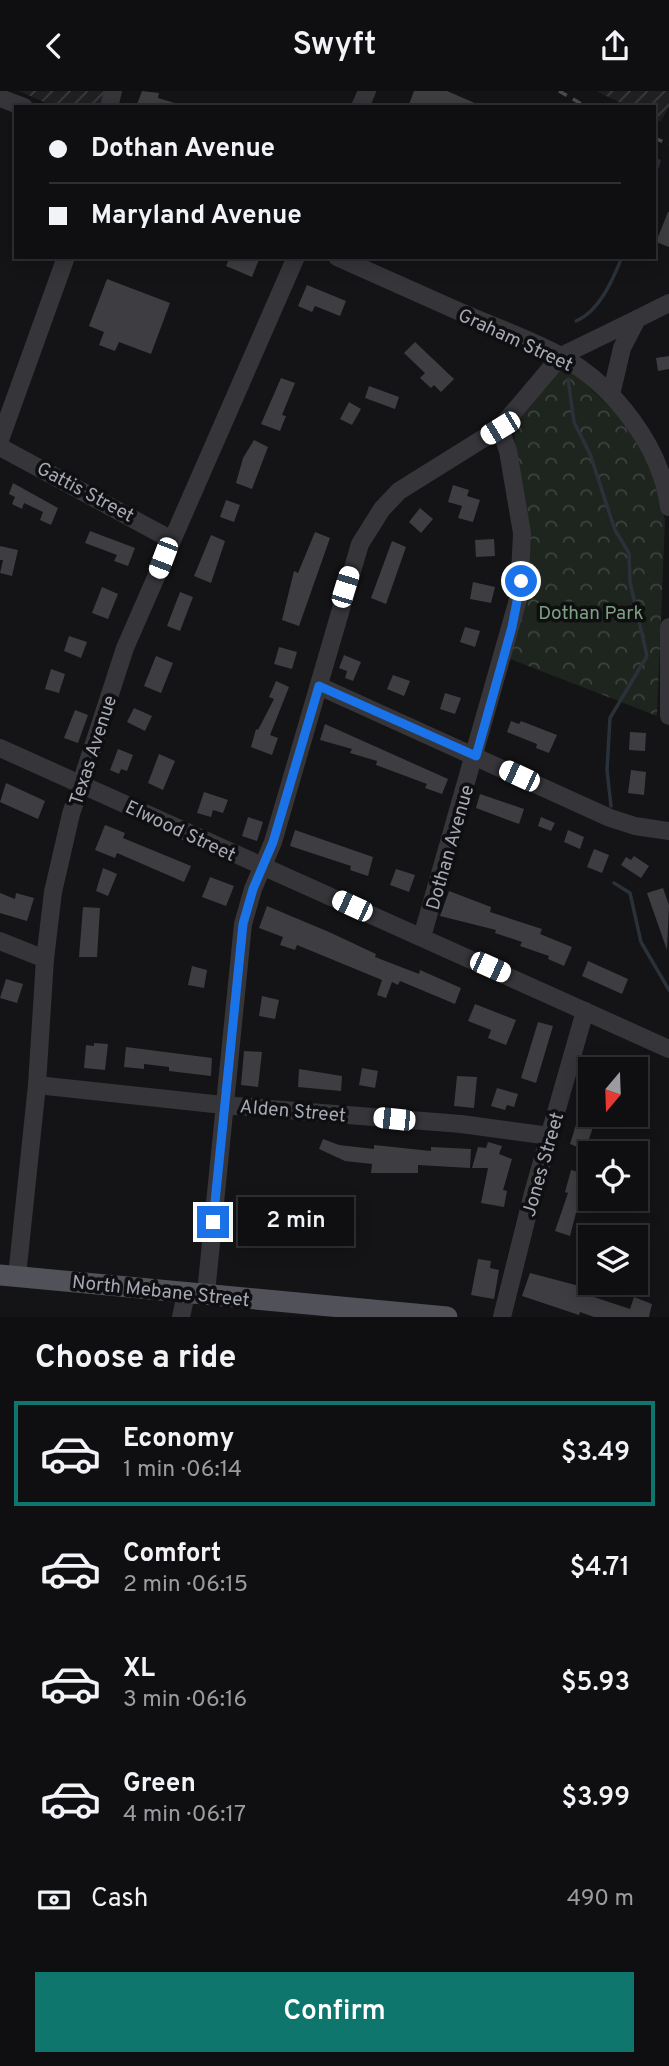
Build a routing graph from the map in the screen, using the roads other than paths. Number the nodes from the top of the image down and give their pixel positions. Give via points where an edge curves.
1 (0, 97) edge
2 (19, 105) edge
3 (65, 259) edge
4 (295, 259) edge
5 (342, 259) edge
6 (669, 303) edge
7 (637, 319) junction
8 (561, 356) junction
9 (611, 395) junction
10 (500, 428) junction
11 (0, 440) edge
12 (0, 447) edge
13 (669, 507) edge
14 (170, 539) junction
15 (669, 627) edge
16 (319, 686) junction
17 (669, 716) edge
18 (0, 748) edge
19 (476, 756) junction
20 (81, 785) junction
21 (669, 831) edge
22 (262, 866) junction
23 (422, 937) junction
24 (0, 941) edge
25 (45, 959) junction
26 (585, 1011) junction
27 (669, 1049) edge
28 (37, 1085) junction
29 (223, 1105) junction
30 (550, 1136) junction
31 (9, 1275) edge
32 (196, 1293) junction
33 (181, 1317) edge
34 (447, 1317) edge
35 (502, 1317) edge

1 - 2 street
3 - 11 street
4 - 14 street, Texas Avenue via 218,442
5 - 8 street, Graham Street
6 - 7 street
7 - 8 street
7 - 9 street via 622,348
8 - 9 street, Graham Street
8 - 10 street
9 - 13 street, Graham Street via 655,460
10 - 16 street via 412,481 382,509 368,529 338,609
10 - 19 street, Dothan Avenue via 519,512 523,565 512,627
12 - 14 street, Gattis Street
14 - 20 street, Texas Avenue via 125,648
15 - 17 street
16 - 19 street
16 - 22 street
18 - 20 street, Elwood Street
19 - 21 street via 610,818
19 - 23 street, Dothan Avenue
20 - 22 street, Elwood Street
20 - 25 street, Texas Avenue via 59,861
22 - 23 street, Elwood Street
22 - 29 street via 239,949
23 - 26 street, Elwood Street
24 - 25 street
25 - 28 street, Texas Avenue
26 - 27 street, Elwood Street
26 - 30 street, Jones Street
28 - 29 street, Alden Street
28 - 31 street, Texas Avenue
29 - 30 street, Alden Street
29 - 32 street
30 - 35 street, Jones Street
31 - 32 main road, North Mebane Street
32 - 33 street
32 - 34 main road, North Mebane Street

